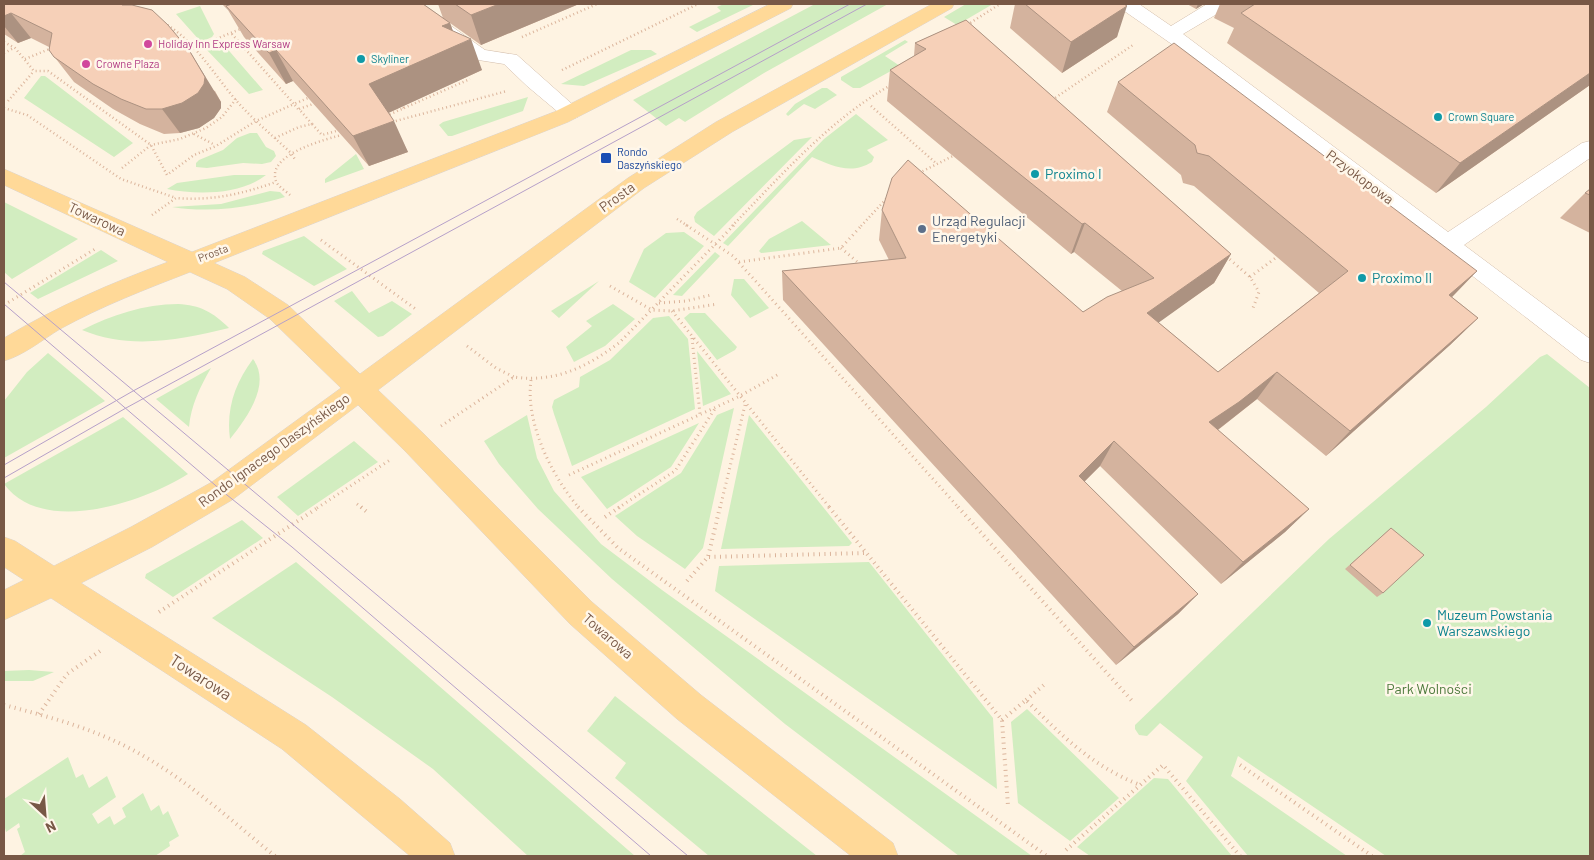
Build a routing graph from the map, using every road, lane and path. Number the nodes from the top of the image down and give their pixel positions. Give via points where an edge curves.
1 (408, 4) edge
2 (597, 4) edge
3 (698, 4) edge
4 (784, 4) edge
5 (945, 4) edge
6 (1000, 4) edge
7 (1127, 4) edge
8 (1220, 4) edge
9 (162, 22) edge
10 (244, 28) edge
11 (963, 28) edge
12 (231, 33) junction
13 (1170, 34) junction
14 (519, 39) dead end
15 (4, 42) edge
16 (1133, 45) dead end
17 (15, 48) junction
18 (52, 48) edge
19 (194, 48) junction
20 (4, 53) edge
21 (25, 60) junction
22 (34, 71) junction
23 (471, 78) dead end
24 (897, 81) dead end
25 (534, 82) junction
26 (308, 98) edge
27 (236, 99) junction
28 (8, 101) dead end
29 (294, 104) junction
30 (313, 104) edge
31 (1045, 105) edge
32 (872, 106) dead end
33 (4, 108) edge
34 (299, 109) junction
35 (571, 112) junction
36 (382, 118) edge
37 (256, 121) junction
38 (388, 123) edge
39 (312, 124) junction
40 (348, 128) edge
41 (351, 132) edge
42 (194, 134) junction
43 (275, 138) junction
44 (151, 144) junction
45 (216, 146) junction
46 (1590, 148) edge
47 (291, 153) junction
48 (953, 156) edge
49 (296, 160) dead end
50 (937, 164) junction
51 (122, 168) dead end
52 (917, 174) edge
53 (4, 176) edge
54 (276, 182) junction
55 (892, 192) edge
56 (292, 197) dead end
57 (176, 198) junction
58 (164, 207) dead end
59 (677, 219) dead end
60 (316, 236) dead end
61 (715, 244) junction
62 (1448, 244) junction
63 (100, 247) dead end
64 (842, 248) junction
65 (1221, 251) edge
66 (1277, 257) edge
67 (190, 262) junction
68 (738, 262) junction
69 (864, 268) edge
70 (1250, 277) junction
71 (610, 286) dead end
72 (711, 295) dead end
73 (659, 303) junction
74 (718, 304) dead end
75 (4, 305) edge
76 (1253, 308) dead end
77 (652, 310) junction
78 (672, 311) junction
79 (420, 312) dead end
80 (692, 337) junction
81 (4, 351) edge
82 (1590, 353) edge
83 (481, 356) dead end
84 (779, 374) dead end
85 (514, 378) junction
86 (531, 380) junction
87 (360, 388) junction
88 (738, 396) junction
89 (745, 404) junction
90 (470, 407) dead end
91 (716, 407) junction
92 (700, 414) junction
93 (380, 467) dead end
94 (569, 475) dead end
95 (357, 504) dead end
96 (367, 512) dead end
97 (605, 516) dead end
98 (4, 551) edge
99 (865, 553) junction
100 (708, 557) junction
101 (53, 582) junction
102 (688, 582) dead end
103 (174, 602) dead end
104 (4, 605) edge
105 (73, 668) dead end
106 (1045, 684) dead end
107 (1026, 700) junction
108 (1133, 702) dead end
109 (4, 705) edge
110 (39, 714) junction
111 (1002, 720) junction
112 (1240, 766) dead end
113 (1140, 785) junction
114 (1008, 806) dead end
115 (1066, 850) dead end
116 (275, 856) edge
117 (437, 856) edge
118 (880, 856) edge
119 (1047, 856) edge
120 (1240, 856) edge
121 (1372, 856) edge

1 - 25 street via 479,55 510,59
2 - 14 path
3 - 25 path
4 - 35 main road, Prosta
5 - 87 main road, Prosta via 724,127 636,183
6 - 11 path
7 - 13 street, Przyokopowa
8 - 13 street
9 - 19 path
10 - 12 path
12 - 19 path
12 - 29 path
13 - 62 street, Przyokopowa
15 - 17 path
16 - 31 path
17 - 20 path
17 - 21 path
18 - 21 path
19 - 27 path
21 - 22 path
22 - 28 path
22 - 44 path via 48,71
23 - 36 path
24 - 61 path via 873,95 816,140
25 - 35 street
25 - 38 path via 480,100
26 - 29 path
27 - 37 path
27 - 42 path via 222,117
29 - 34 path
29 - 37 path
30 - 34 path
32 - 50 path
33 - 57 path via 27,115 121,179
34 - 39 path
35 - 67 main road, Prosta
37 - 43 path
37 - 45 path
39 - 40 path via 322,135
39 - 43 path
41 - 47 path
42 - 44 path
42 - 45 path
43 - 47 path
44 - 45 path via 167,176 194,155
44 - 51 path
46 - 62 street
47 - 49 path
47 - 54 path via 277,168
48 - 50 path
50 - 52 path
53 - 67 main road, Towarowa
54 - 56 path
54 - 57 path via 221,198
55 - 64 path
57 - 58 path
59 - 61 path
60 - 79 path
61 - 68 path
61 - 73 path
62 - 82 street, Przyokopowa
63 - 75 path
64 - 68 path
64 - 69 path
65 - 70 path
66 - 70 path
67 - 81 main road via 52,322
67 - 87 main road, Rondo Ignacego Daszyńskiego via 236,283 279,312
68 - 108 path
70 - 76 path via 1259,292
71 - 77 path
72 - 73 path
73 - 77 path
74 - 78 path
77 - 78 path
77 - 86 path via 619,343 591,363 571,372
78 - 80 path
80 - 88 path
80 - 92 path
83 - 85 path
84 - 88 path
85 - 86 path
85 - 90 path
86 - 119 path via 531,404 550,468 561,488 589,521 618,548
87 - 101 main road, Rondo Ignacego Daszyńskiego via 222,491 182,516
87 - 118 main road, Towarowa via 581,613 689,707
88 - 89 path
88 - 91 path
89 - 99 path
89 - 100 path
91 - 92 path
91 - 97 path via 675,470
92 - 94 path
93 - 103 path
95 - 96 path
98 - 101 main road
99 - 100 path
99 - 111 path
100 - 102 path
101 - 104 main road
101 - 117 main road, Towarowa via 294,737
105 - 110 path
106 - 107 path
107 - 111 path
107 - 113 path via 1099,767
109 - 110 path
110 - 116 path via 84,729 143,755 197,792
111 - 114 path
112 - 121 path
113 - 115 path
113 - 120 path via 1163,765

